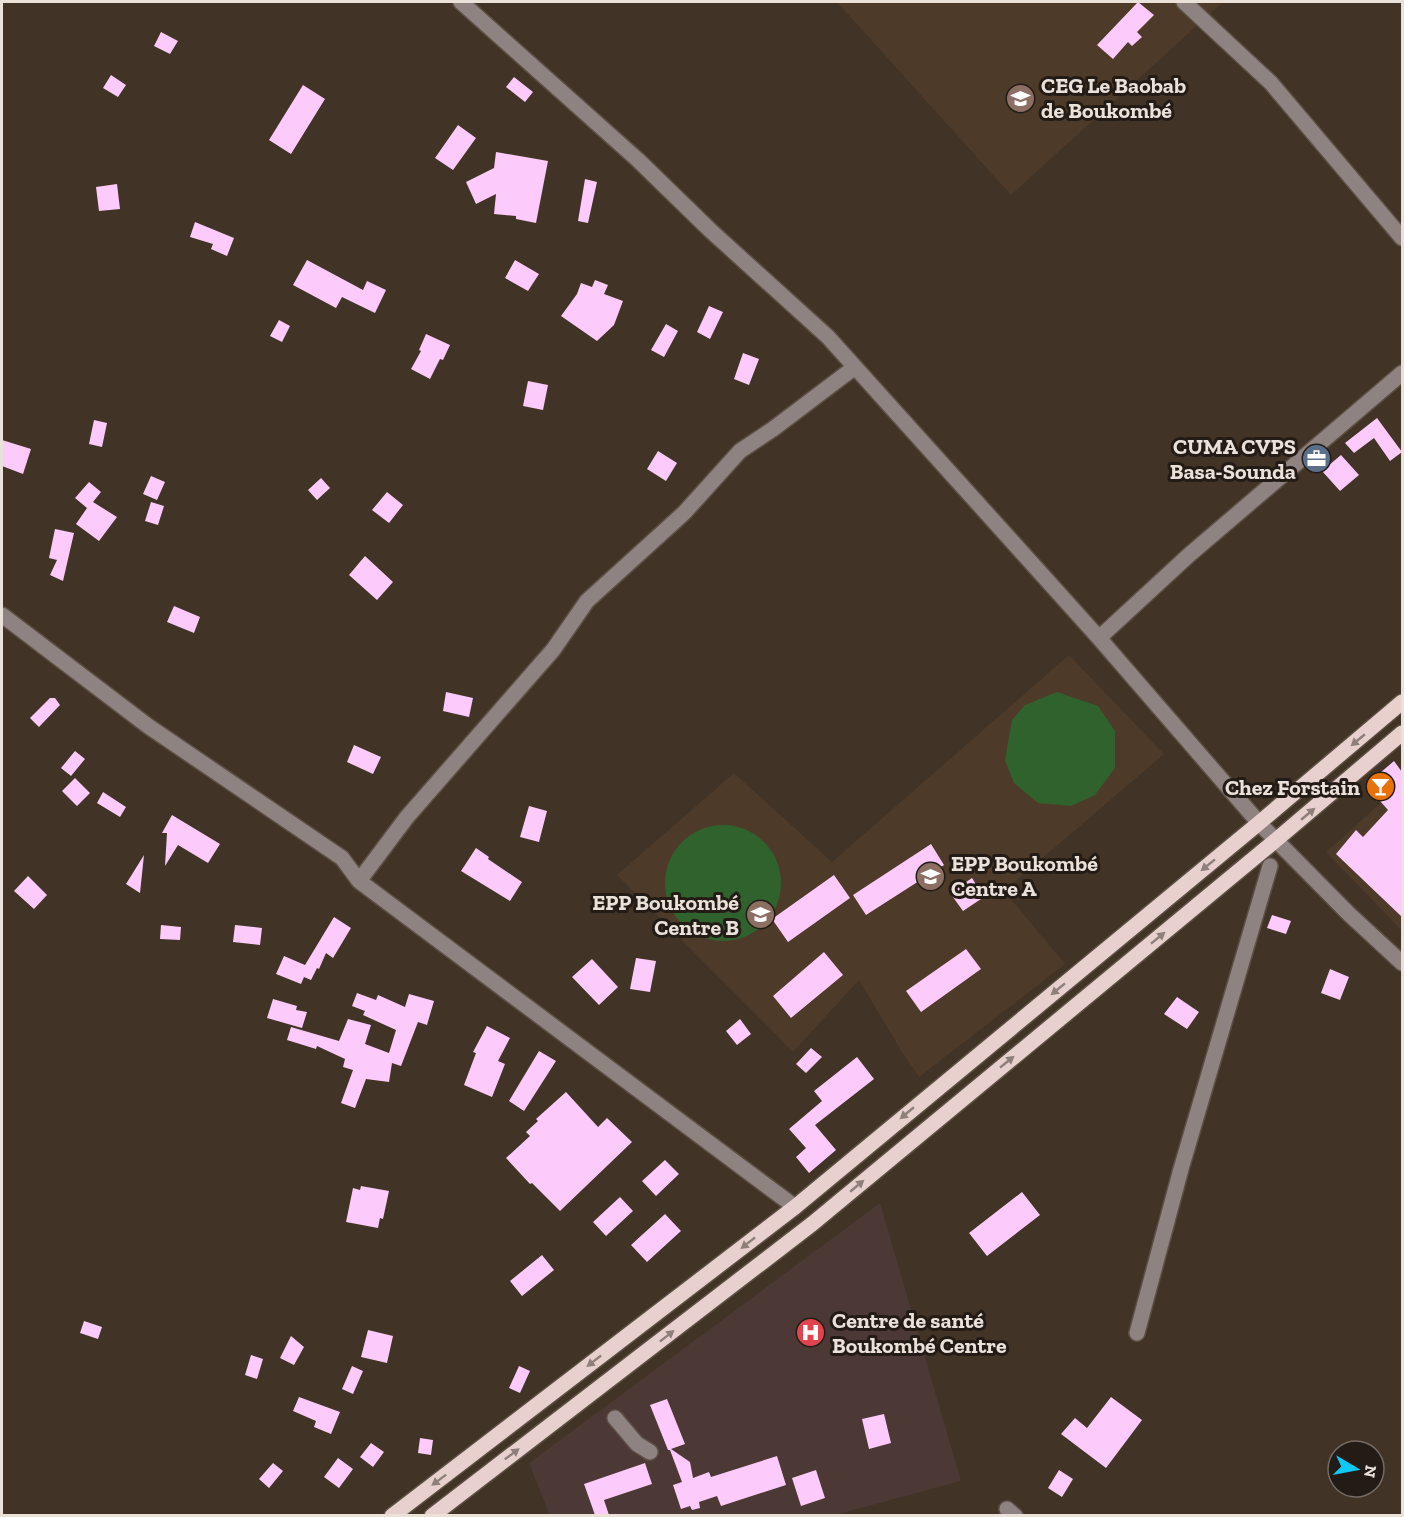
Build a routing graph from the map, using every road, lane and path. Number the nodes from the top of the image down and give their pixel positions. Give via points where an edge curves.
1 (461, 2) edge
2 (1184, 2) edge
3 (1402, 238) edge
4 (855, 367) junction
5 (1402, 373) edge
6 (2, 615) edge
7 (1099, 638) junction
8 (1402, 702) edge
9 (1402, 733) edge
10 (1259, 823) junction
11 (1276, 840) junction
12 (1270, 866) dead end
13 (358, 881) junction
14 (1402, 963) edge
15 (795, 1207) junction
16 (1137, 1334) dead end
17 (615, 1418) dead end
18 (650, 1452) dead end
19 (392, 1515) edge
20 (432, 1515) edge

1 - 4 street via 638,160 828,337
2 - 3 street via 1271,83
4 - 7 street
4 - 13 street via 740,451 684,513 587,601 553,650 407,817
5 - 7 street via 1189,555
6 - 13 street via 148,726 342,858
7 - 10 street
8 -> 10 main road
11 -> 9 main road
10 - 11 street
10 -> 15 main road
11 - 14 street
20 -> 11 main road via 812,1224
12 - 16 street via 1180,1169
13 - 15 street
15 -> 19 main road
17 - 18 street via 637,1444

